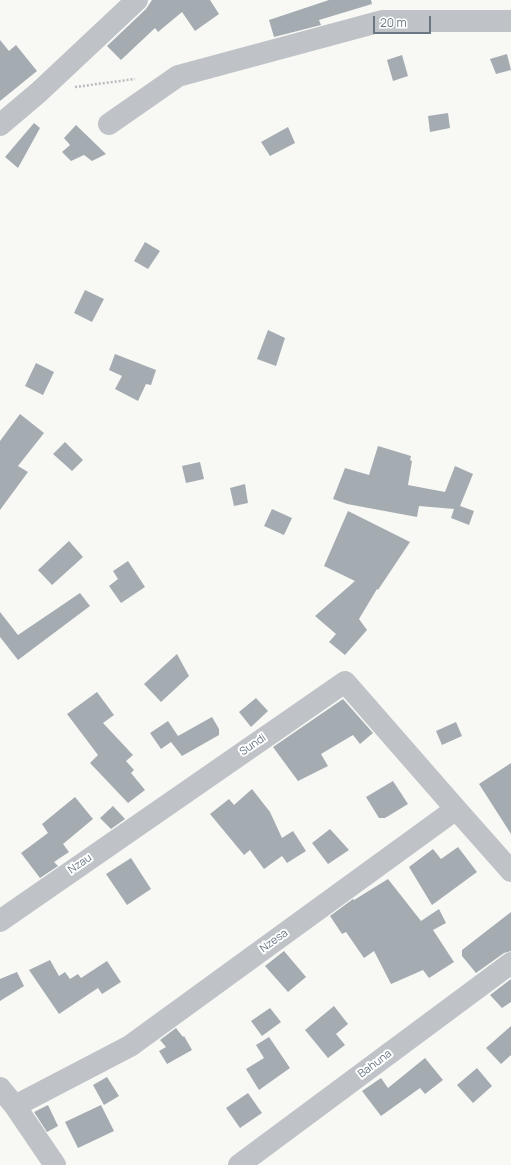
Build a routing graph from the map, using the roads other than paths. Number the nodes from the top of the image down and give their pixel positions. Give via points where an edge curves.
1 (137, 0) edge
2 (511, 21) edge
3 (108, 124) dead end
4 (0, 125) edge
5 (160, 808) joint
6 (456, 809) junction
7 (511, 871) edge
8 (0, 921) edge
9 (511, 963) edge
10 (0, 1088) edge
11 (15, 1106) junction
12 (56, 1165) edge
13 (239, 1165) edge

1 - 4 street
2 - 3 street via 382,21 178,76
5 - 6 street, Sundi via 345,682
5 - 8 street, Nzau
6 - 7 street
6 - 11 street, Nzesa via 130,1046
9 - 13 street, Bahuna
10 - 11 street
11 - 12 street

